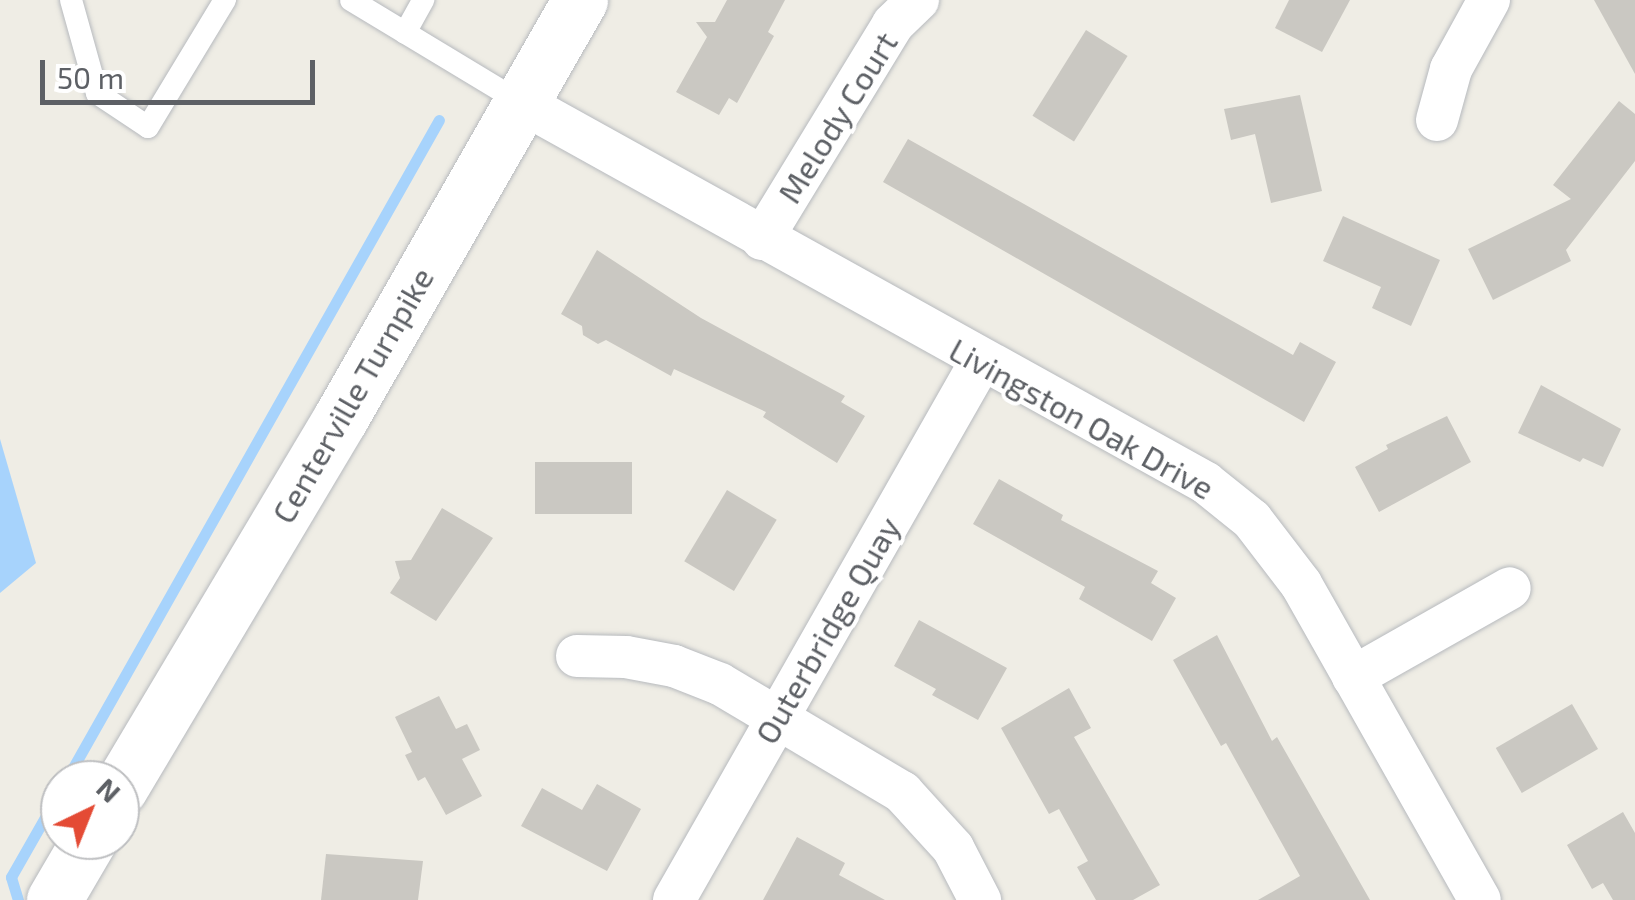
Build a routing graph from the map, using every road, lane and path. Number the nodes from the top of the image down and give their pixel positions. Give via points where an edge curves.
1 (71, 0) edge
2 (225, 0) edge
3 (351, 0) edge
4 (423, 0) edge
5 (580, 0) edge
6 (918, 0) edge
7 (1488, 0) edge
8 (405, 32) junction
9 (522, 103) junction
10 (1437, 120) dead end
11 (762, 239) junction
12 (981, 361) junction
13 (1510, 588) dead end
14 (577, 656) dead end
15 (1354, 677) junction
16 (776, 717) junction
17 (136, 760) edge
18 (77, 860) edge
19 (54, 900) edge
20 (674, 900) edge
21 (980, 900) edge
22 (1480, 900) edge

1 - 2 lane via 97,93 148,127
3 - 8 lane
4 - 8 lane
5 - 9 main road, Centerville Turnpike
6 - 11 street, Melody Court via 892,24
7 - 10 street via 1451,68
8 - 9 lane
9 - 11 street, Livingston Oak Drive
9 - 17 main road, Centerville Turnpike
11 - 12 street, Livingston Oak Drive
12 - 15 street, Livingston Oak Drive via 1206,483 1252,520 1301,584
12 - 16 street, Outerbridge Quay
13 - 15 street
14 - 16 street via 674,666
15 - 22 street, Livingston Oak Drive
16 - 20 street, Outerbridge Quay
16 - 21 street via 902,792 953,848
18 - 19 main road

